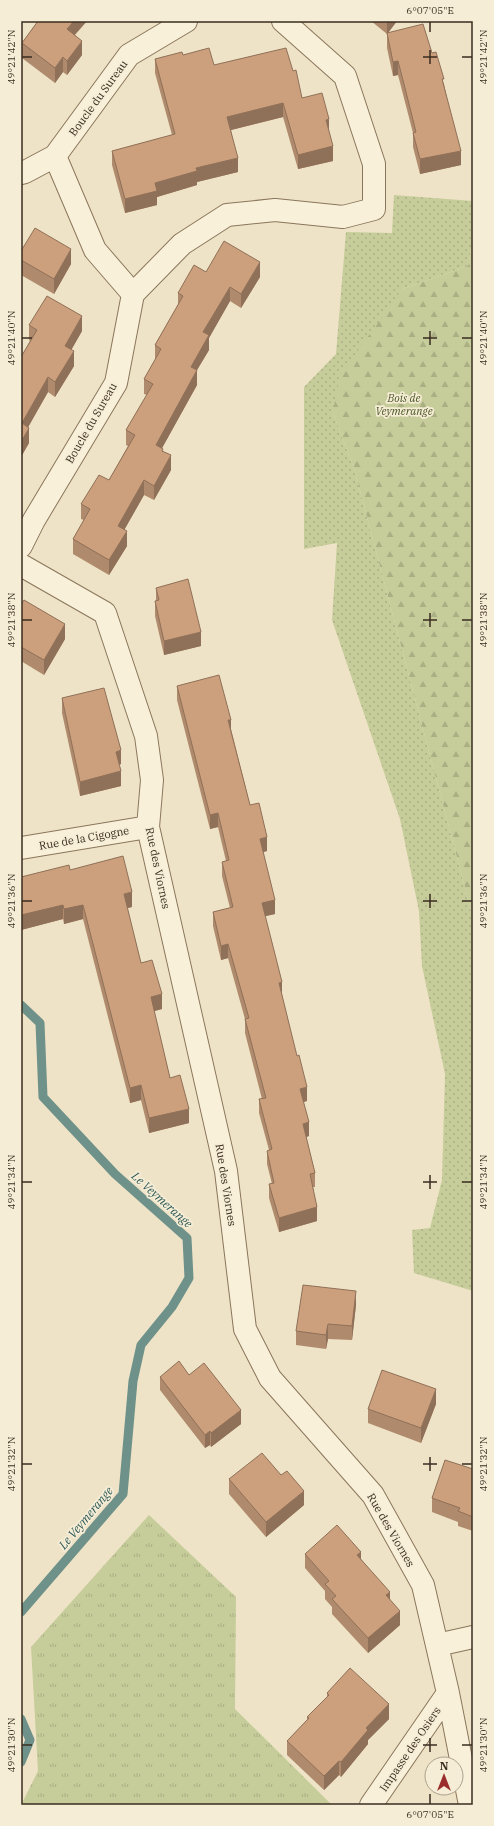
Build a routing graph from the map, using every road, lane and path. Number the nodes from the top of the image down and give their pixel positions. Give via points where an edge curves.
1 (186, 21) edge
2 (284, 21) edge
3 (55, 156) junction
4 (21, 173) edge
5 (134, 294) junction
6 (28, 517) edge
7 (21, 546) edge
8 (21, 565) edge
9 (148, 827) junction
10 (21, 848) edge
11 (473, 1637) edge
12 (436, 1645) junction
13 (448, 1693) junction
14 (371, 1805) edge
15 (470, 1805) edge

1 - 3 street, Boucle du Sureau via 129,55
2 - 5 street via 345,76 374,164 374,209 343,217 275,210 227,215 182,244
3 - 4 street, Boucle du Sureau
3 - 5 street via 95,250
5 - 6 street, Boucle du Sureau via 116,383
6 - 7 street
8 - 9 street, Rue des Viornes via 105,613 146,736 152,780
9 - 10 street, Rue de la Cigogne
9 - 12 street, Rue des Viornes via 226,1171 245,1329 270,1378 373,1495 423,1585
11 - 12 street
12 - 13 street, Rue des Viornes
13 - 14 street, Impasse des Osiers
13 - 15 street, Rue des Viornes

